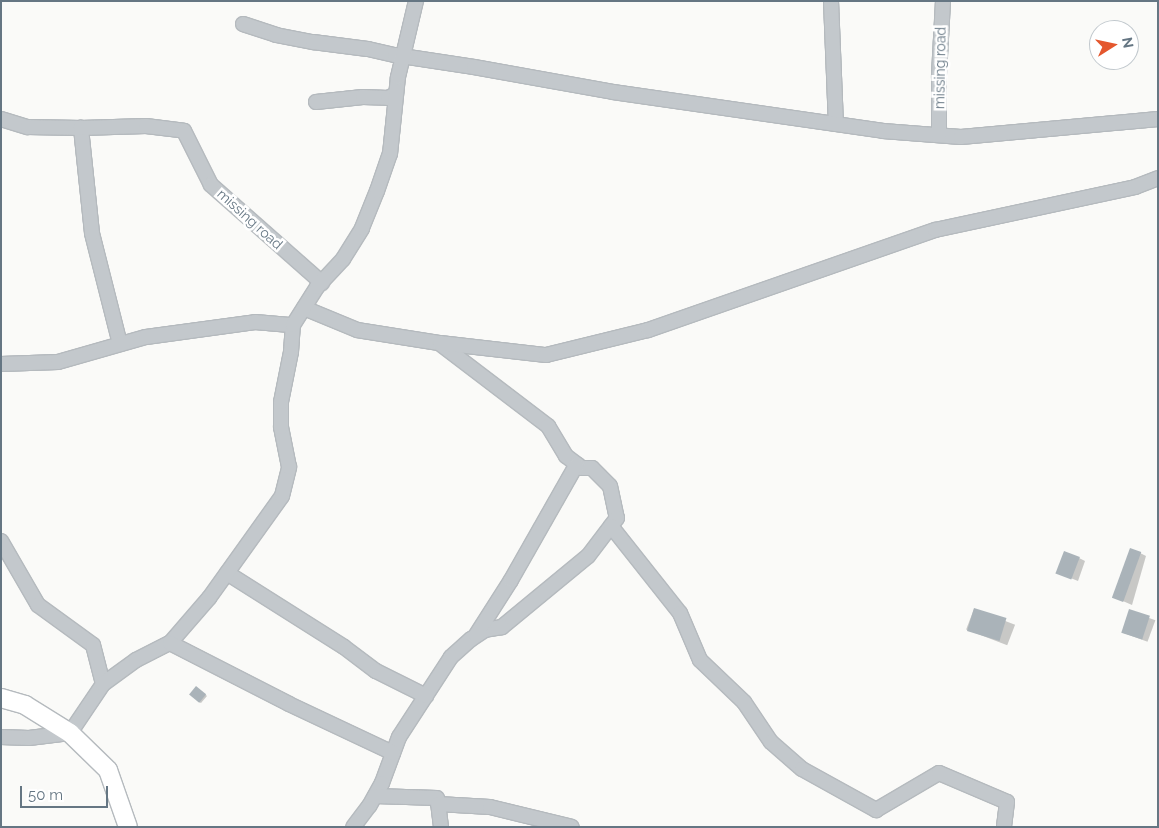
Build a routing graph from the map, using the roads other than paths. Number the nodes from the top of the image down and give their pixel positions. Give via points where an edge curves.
1 (416, 1) edge
2 (831, 1) edge
3 (943, 1) edge
4 (243, 24) dead end
5 (402, 56) junction
6 (396, 94) junction
7 (316, 102) dead end
8 (1, 119) edge
9 (1158, 119) edge
10 (836, 124) junction
11 (81, 128) junction
12 (939, 135) junction
13 (1158, 178) edge
14 (322, 283) junction
15 (304, 308) junction
16 (293, 325) junction
17 (439, 343) junction
18 (120, 344) junction
19 (1, 364) edge
20 (577, 464) junction
21 (611, 526) junction
22 (1, 541) edge
23 (227, 573) junction
24 (475, 637) junction
25 (170, 643) junction
26 (103, 684) junction
27 (426, 696) junction
28 (1, 698) edge
29 (70, 733) junction
30 (1, 737) edge
31 (393, 753) junction
32 (375, 796) junction
33 (437, 798) dead end
34 (128, 827) edge
35 (353, 827) edge
36 (441, 827) edge
37 (572, 827) edge
38 (1004, 827) edge

1 - 5 street
2 - 10 street
3 - 12 street, missing road
4 - 5 street via 276,35
5 - 6 street
5 - 10 street via 613,92
6 - 7 street via 388,98
6 - 14 street via 390,154 377,191 362,228 343,259
8 - 11 street, missing road via 28,127
9 - 12 street via 961,137
10 - 12 street
11 - 14 street, missing road via 146,126 184,130 212,185
11 - 18 street via 92,233
13 - 17 street via 1135,188 935,230 648,330 546,355
14 - 15 street
15 - 16 street
15 - 17 street via 357,330
16 - 18 street via 255,322 146,337
16 - 23 street via 281,402 281,427 289,467 282,496
17 - 20 street via 548,426 566,456
18 - 19 street via 58,362
20 - 21 street via 582,468 592,468 610,486 617,518
20 - 24 street
21 - 24 street via 588,556 502,627 485,630
21 - 38 street via 680,613 700,660 744,702 772,742 802,769 876,810 939,773 1007,802
22 - 26 street via 38,605 93,645
23 - 25 street
23 - 27 street via 344,647 376,672
24 - 27 street via 451,657
25 - 26 street via 136,660
25 - 31 street
26 - 29 street
27 - 31 street via 399,737
28 - 29 main road via 25,705
29 - 30 street via 38,738
29 - 34 main road via 108,770
31 - 32 street
32 - 33 street
32 - 35 street
36 - 37 street via 438,804 490,807

